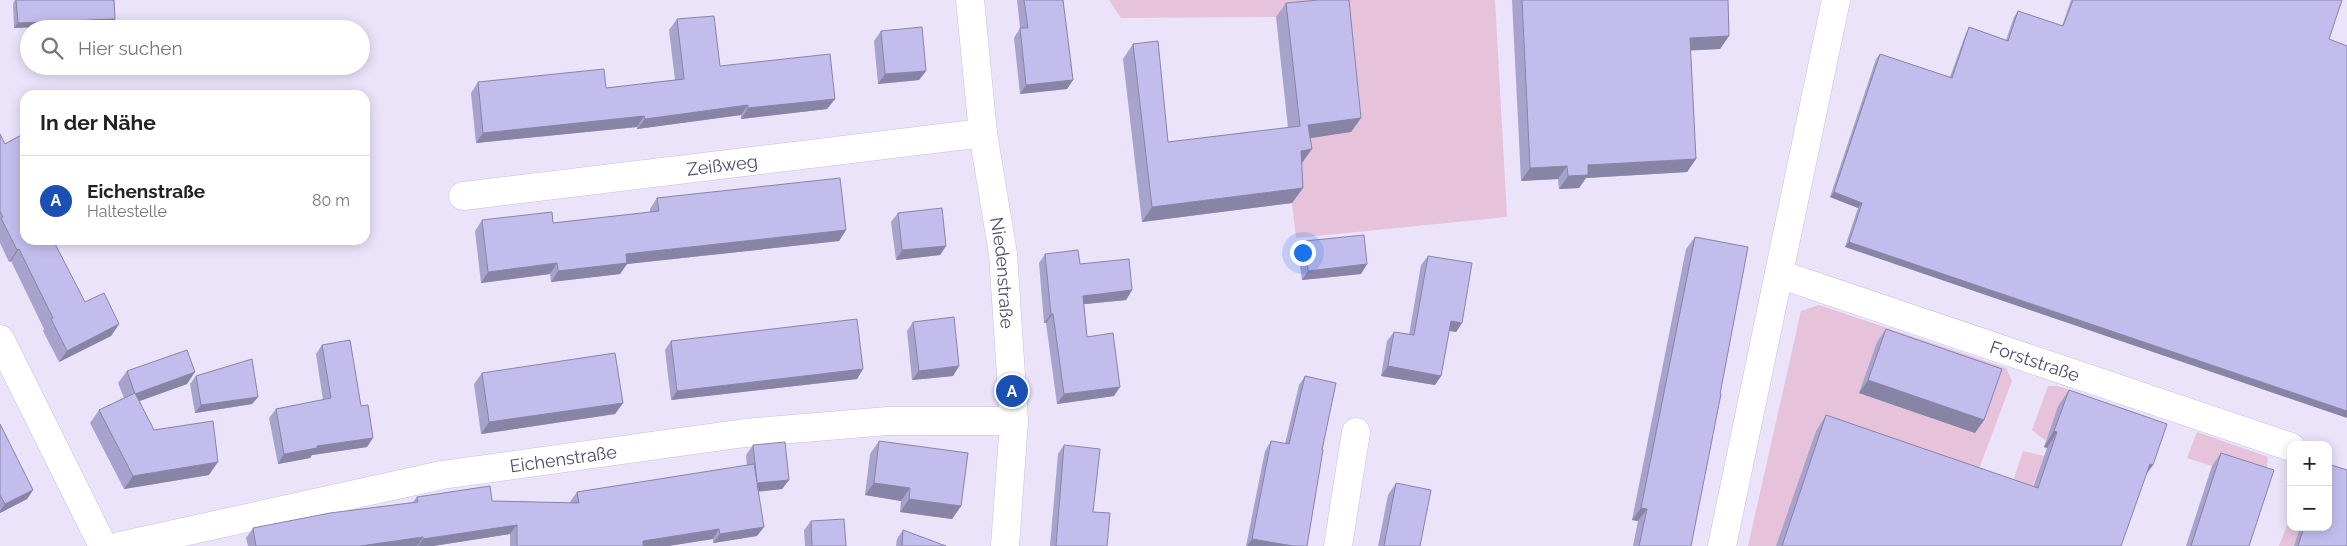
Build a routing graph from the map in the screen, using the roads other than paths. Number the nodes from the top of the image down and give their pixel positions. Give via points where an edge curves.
1 (970, 0) edge
2 (1836, 0) edge
3 (983, 133) junction
4 (463, 196) dead end
5 (1779, 274) junction
6 (0, 340) edge
7 (1014, 421) junction
8 (1356, 432) dead end
9 (2287, 446) edge
10 (103, 546) edge
11 (120, 546) edge
12 (1005, 546) edge
13 (1338, 546) edge
14 (1722, 546) edge

1 - 3 street, Niedenstraße
2 - 5 street
3 - 4 street, Zeißweg
3 - 7 street, Niedenstraße via 1003,254
5 - 9 street, Forststraße
5 - 14 street
6 - 10 street
7 - 11 street, Eichenstraße via 888,420 745,433 442,475
7 - 12 street, Niedenstraße
8 - 13 street

